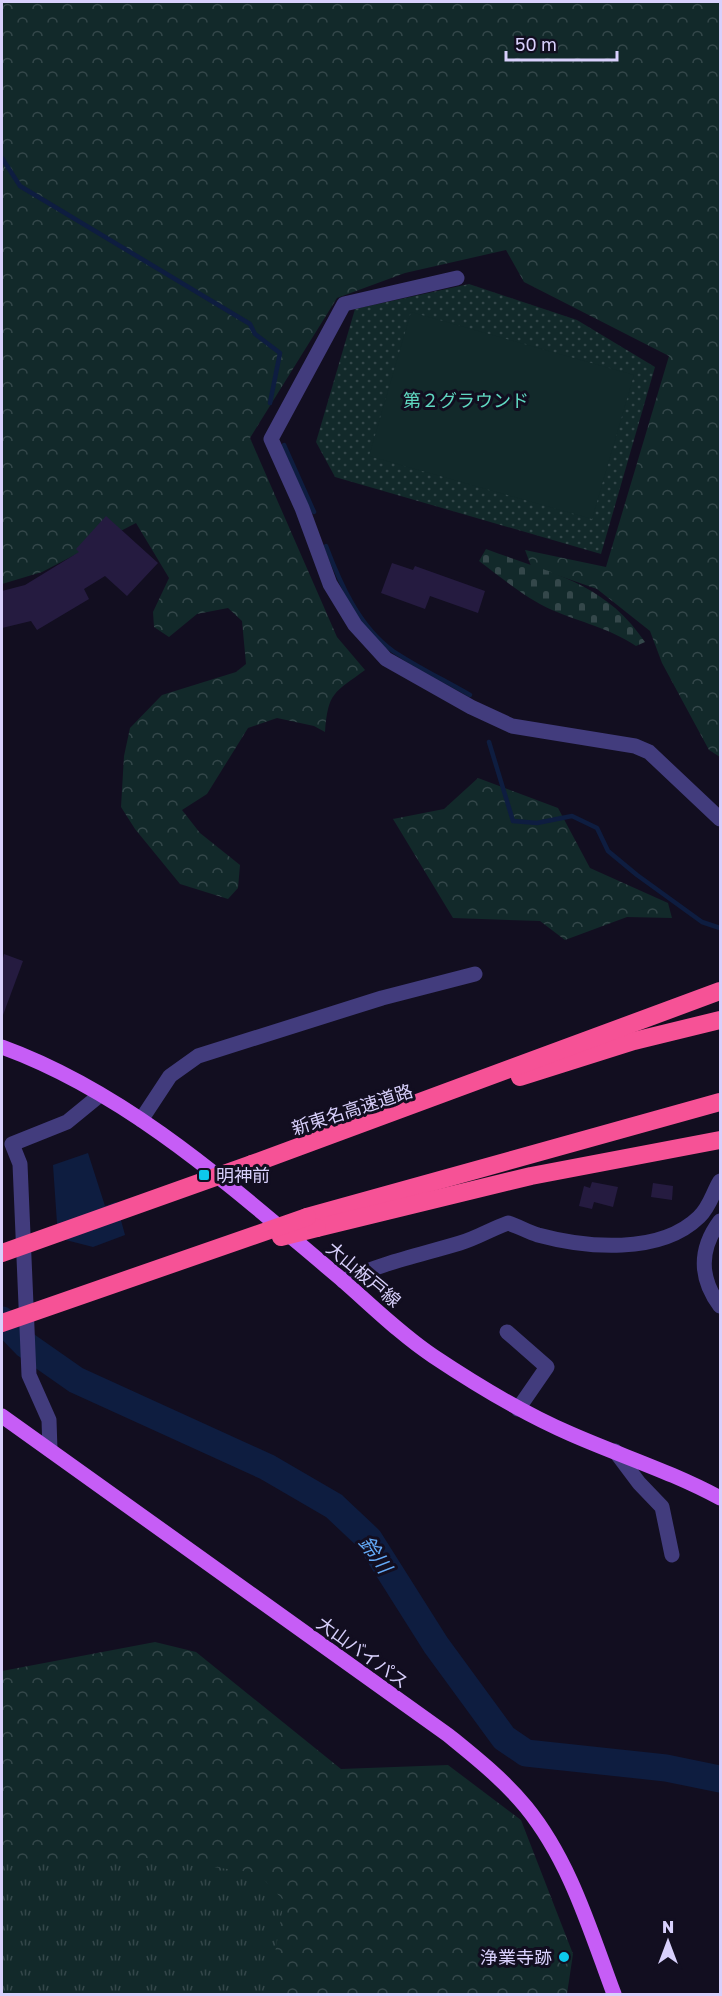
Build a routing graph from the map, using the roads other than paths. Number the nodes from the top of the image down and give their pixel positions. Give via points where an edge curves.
1 (457, 278) dead end
2 (720, 819) edge
3 (475, 974) dead end
4 (720, 992) edge
5 (720, 1020) edge
6 (633, 1033) junction
7 (2, 1047) edge
8 (100, 1095) junction
9 (720, 1102) edge
10 (141, 1120) junction
11 (720, 1140) edge
12 (720, 1181) edge
13 (720, 1221) edge
14 (312, 1222) junction
15 (2, 1253) edge
16 (343, 1281) junction
17 (720, 1306) edge
18 (2, 1323) edge
19 (507, 1332) dead end
20 (518, 1409) junction
21 (2, 1416) edge
22 (50, 1450) junction
23 (615, 1451) junction
24 (720, 1498) edge
25 (672, 1556) dead end
26 (614, 1995) edge

1 - 2 street via 344,304 271,439 330,584 355,625 386,659 512,726 634,746 649,752
3 - 10 street via 382,998 198,1056 170,1076
4 - 6 highway
5 - 6 highway, 新東名高速道路
6 - 15 highway, 新東名高速道路, bridge
7 - 8 main road, 大山板戸線
8 - 10 main road, 大山板戸線
8 - 22 street via 67,1122 12,1144 20,1164 28,1362 33,1388 49,1420
9 - 14 highway
10 - 16 main road, 大山板戸線 via 196,1160
11 - 14 highway
12 - 16 street via 699,1216 680,1230 656,1239 584,1243 540,1235 508,1223 462,1243 374,1266
13 - 17 street via 707,1242 703,1268
14 - 18 highway, bridge via 143,1272
16 - 20 main road, 大山板戸線 via 431,1355
19 - 20 street via 546,1367
20 - 23 main road, 大山板戸線
21 - 22 main road, 大山バイパス
22 - 26 main road, 大山バイパス via 448,1735 506,1785 541,1828 567,1872
23 - 24 main road, 大山板戸線 via 683,1477
23 - 25 street via 662,1508

